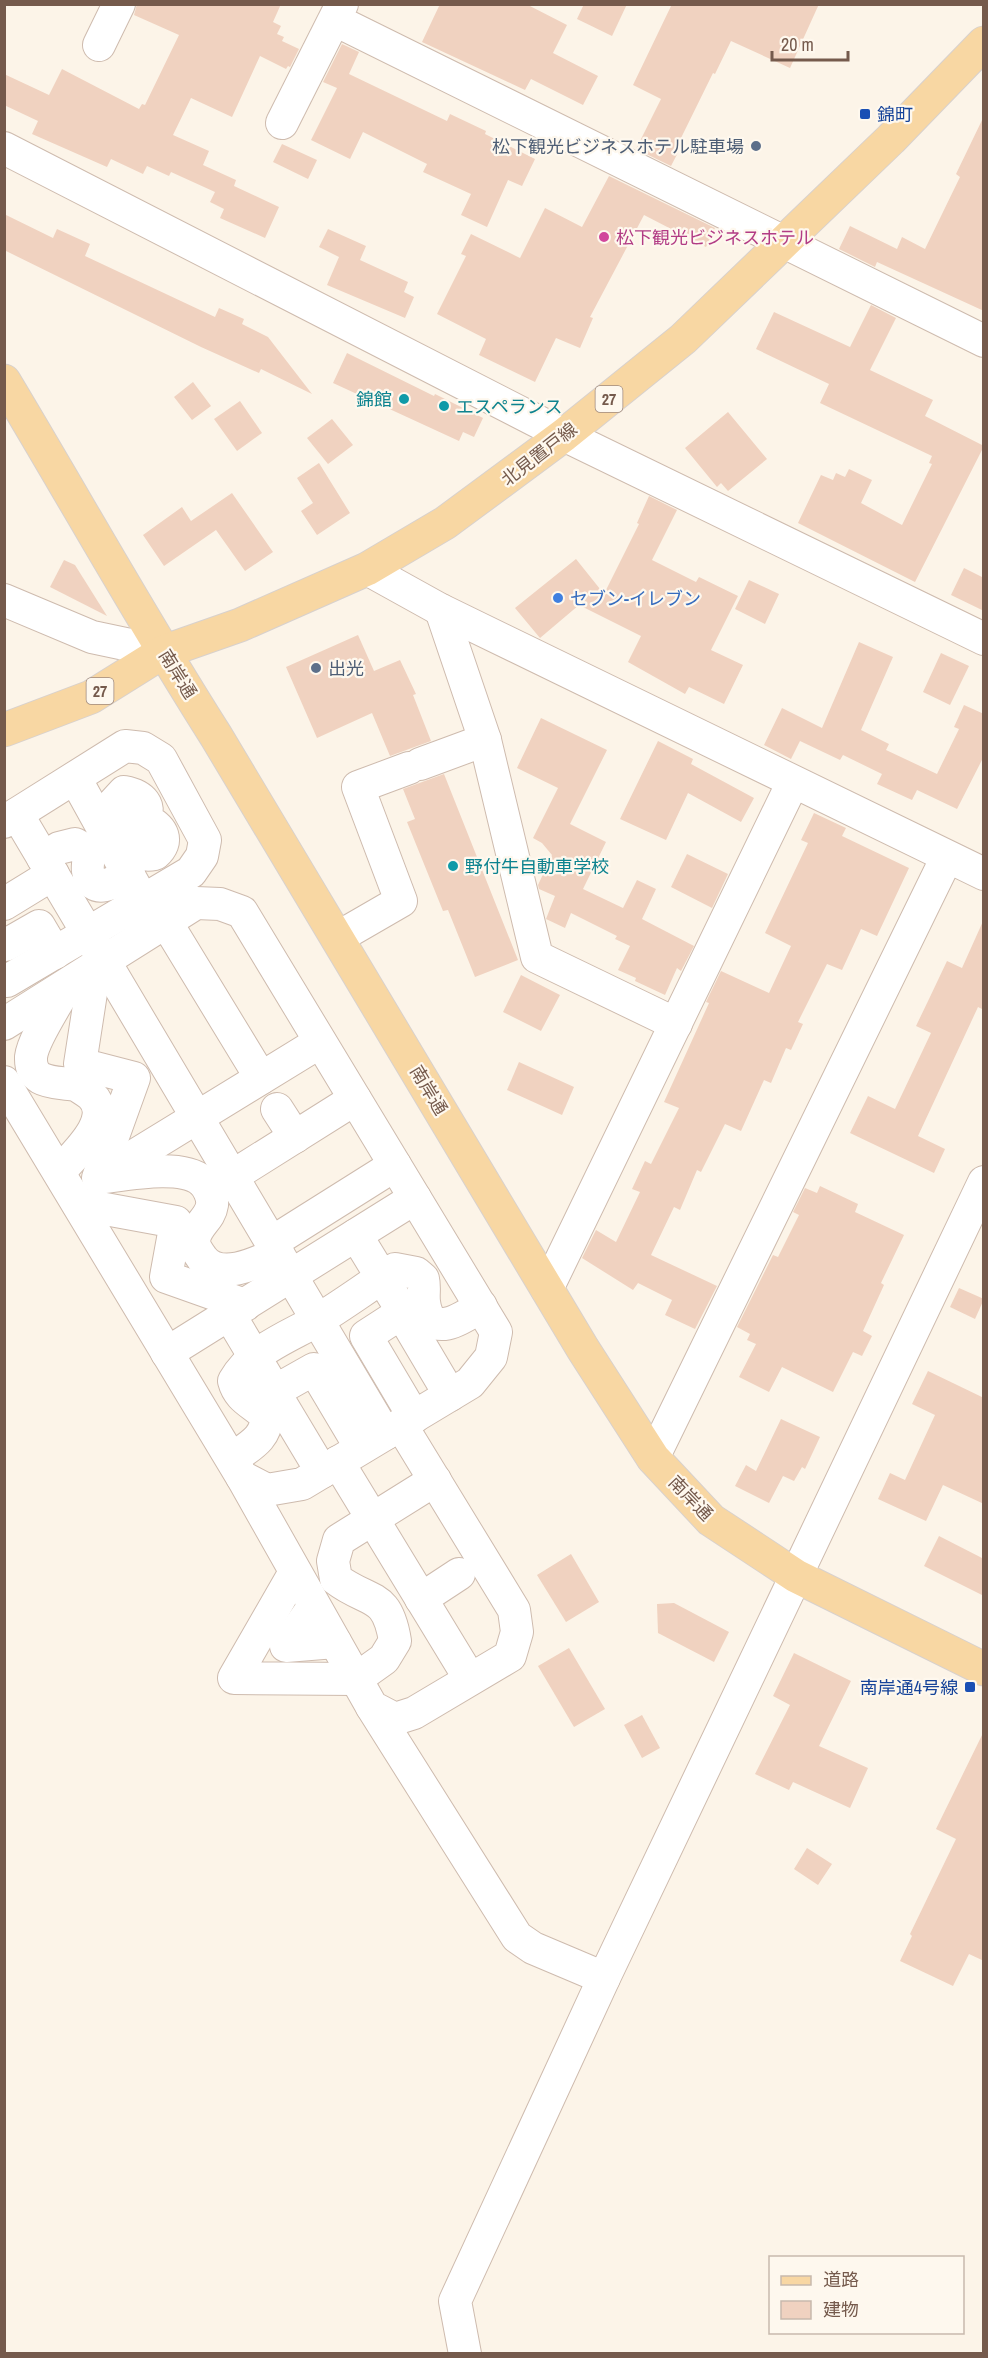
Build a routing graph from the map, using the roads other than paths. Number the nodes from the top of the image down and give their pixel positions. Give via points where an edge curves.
1 (119, 4) edge
2 (339, 12) edge
3 (984, 43) edge
4 (99, 45) dead end
5 (282, 123) dead end
6 (4, 148) edge
7 (784, 243) junction
8 (984, 341) edge
9 (4, 381) edge
10 (564, 435) junction
11 (367, 569) junction
12 (4, 600) edge
13 (441, 610) junction
14 (984, 639) edge
15 (163, 652) junction
16 (4, 730) edge
17 (485, 740) junction
18 (87, 770) junction
19 (793, 782) junction
20 (191, 814) junction
21 (11, 818) edge
22 (947, 857) junction
23 (48, 866) junction
24 (984, 874) edge
25 (136, 887) junction
26 (4, 904) edge
27 (166, 922) junction
28 (88, 934) junction
29 (338, 938) junction
30 (4, 943) edge
31 (55, 953) junction
32 (99, 964) junction
33 (4, 981) edge
34 (68, 984) junction
35 (4, 1024) edge
36 (676, 1024) junction
37 (320, 1042) junction
38 (261, 1078) junction
39 (4, 1082) edge
40 (355, 1099) junction
41 (277, 1109) dead end
42 (196, 1118) junction
43 (295, 1137) junction
44 (395, 1165) junction
45 (231, 1177) junction
46 (98, 1178) junction
47 (984, 1182) edge
48 (70, 1190) junction
49 (415, 1198) junction
50 (356, 1234) junction
51 (280, 1257) junction
52 (382, 1278) junction
53 (548, 1289) junction
54 (481, 1306) junction
55 (237, 1309) junction
56 (317, 1320) junction
57 (412, 1345) dead end
58 (167, 1353) junction
59 (254, 1357) junction
60 (450, 1395) junction
61 (296, 1414) dead end
62 (370, 1443) junction
63 (653, 1458) junction
64 (237, 1468) junction
65 (435, 1480) junction
66 (373, 1519) junction
67 (295, 1572) junction
68 (459, 1574) dead end
69 (796, 1576) junction
70 (421, 1599) junction
71 (314, 1606) junction
72 (335, 1642) junction
73 (984, 1669) edge
74 (356, 1679) junction
75 (470, 1679) junction
76 (372, 1707) junction
77 (604, 1978) junction
78 (465, 2354) edge

1 - 4 street
2 - 5 street
2 - 7 street
3 - 7 main road, 北見置戸線 / 27
6 - 10 street
7 - 8 street
7 - 10 main road, 北見置戸線 / 27 via 683,339
9 - 15 main road, 南岸通
10 - 11 main road, 北見置戸線 / 27 via 445,523
10 - 14 street
11 - 13 street
11 - 15 main road, 北見置戸線 / 27 via 240,625
12 - 15 street via 92,637
13 - 17 street
13 - 19 street
15 - 16 main road, 北見置戸線 / 27 via 91,696
15 - 29 main road, 南岸通
17 - 29 street via 358,787 401,901
17 - 36 street via 537,957
18 - 20 street via 119,795 139,795 146,810 144,819 151,827
18 - 20 street via 126,746 143,748 161,759
18 - 21 street
18 - 25 street
19 - 22 street
19 - 36 street
20 - 25 street via 206,840 191,872
21 - 23 street
22 - 24 street
22 - 63 street
23 - 25 street via 59,848 75,844 88,856 88,871 95,885
23 - 26 street
23 - 28 street
25 - 28 street
27 - 32 street
27 - 37 street via 196,903 220,904 242,912
27 - 38 street
28 - 31 street
28 - 32 street
29 - 53 main road, 南岸通
30 - 31 street via 39,926
31 - 33 street
32 - 34 street
32 - 42 street
32 - 46 street via 80,1064 134,1078
34 - 35 street
34 - 48 street via 31,1056 32,1069 42,1079 50,1084 76,1085 95,1100 99,1113
36 - 53 street
37 - 38 street
37 - 40 street
38 - 42 street
39 - 48 street
40 - 43 street
40 - 44 street
41 - 43 street
42 - 45 street
42 - 46 street
43 - 45 street
44 - 49 street
44 - 51 street
45 - 51 street
46 - 48 street
46 - 51 street via 176,1171 190,1174 203,1181 210,1193 212,1205 194,1242 207,1265 223,1269
47 - 69 street
48 - 55 street via 176,1222 166,1277
48 - 58 street
49 - 50 street
49 - 54 street
50 - 51 street
50 - 52 street
51 - 55 street
51 - 56 street
52 - 54 street via 395,1269 416,1273 423,1279 427,1314 435,1323 447,1324
52 - 56 street
52 - 62 street via 403,1312 366,1336
53 - 63 main road, 南岸通
54 - 60 street via 496,1332 491,1357 470,1383
55 - 58 street
55 - 59 street
56 - 59 street
56 - 62 street
57 - 60 street
58 - 64 street
59 - 62 street via 275,1391 314,1369
59 - 64 street via 234,1381 237,1393 267,1416 267,1426
60 - 62 street
61 - 62 street
62 - 64 street via 302,1484 267,1490
62 - 65 street
62 - 66 street
63 - 69 main road, 南岸通 via 711,1520
64 - 67 street
65 - 66 street
65 - 75 street via 514,1610 517,1632 510,1656
66 - 70 street
66 - 74 street via 339,1540 333,1561 336,1579 381,1604 392,1620 396,1641 384,1659
67 - 71 street
67 - 74 street via 234,1677
68 - 70 street
69 - 73 main road, 南岸通
69 - 77 street
70 - 75 street
71 - 72 street
71 - 72 street via 286,1646
72 - 74 street
74 - 76 street
75 - 76 street via 414,1713 395,1719
76 - 77 street via 517,1937 533,1948
77 - 78 street via 454,2301

